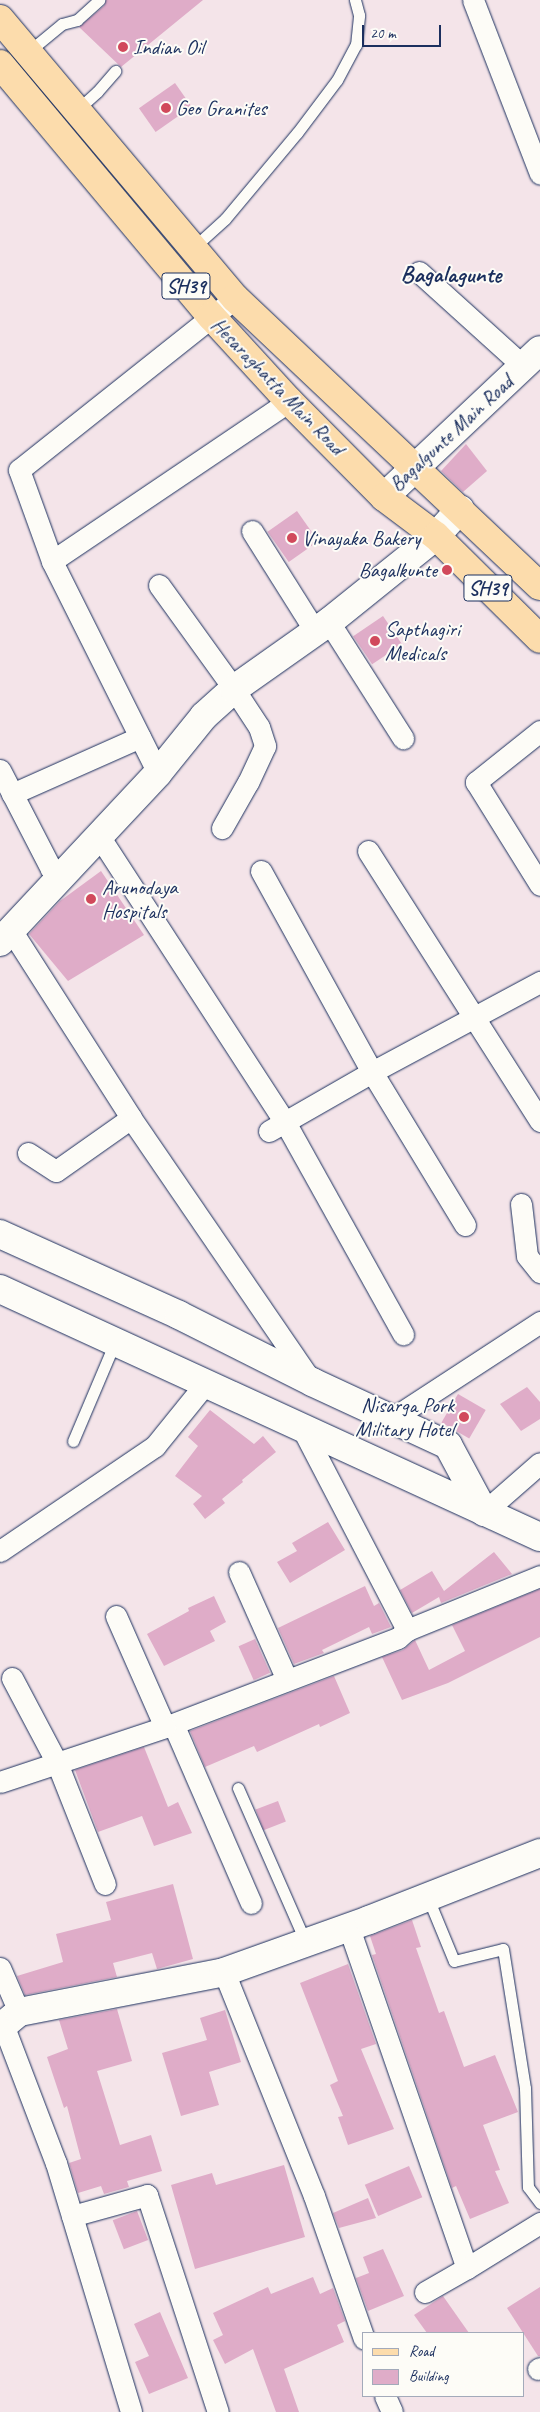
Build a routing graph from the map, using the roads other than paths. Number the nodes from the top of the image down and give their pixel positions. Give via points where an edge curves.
1 (99, 0) edge
2 (355, 0) edge
3 (473, 0) edge
4 (0, 19) edge
5 (28, 52) junction
6 (0, 64) edge
7 (115, 72) dead end
8 (77, 110) junction
9 (540, 174) edge
10 (193, 248) junction
11 (420, 272) dead end
12 (235, 298) junction
13 (211, 316) junction
14 (531, 358) edge
15 (289, 401) junction
16 (416, 467) junction
17 (384, 497) junction
18 (460, 509) junction
19 (252, 531) dead end
20 (436, 536) junction
21 (52, 561) junction
22 (159, 585) dead end
23 (540, 586) edge
24 (322, 626) junction
25 (540, 639) edge
26 (234, 689) junction
27 (540, 731) edge
28 (140, 737) junction
29 (404, 738) dead end
30 (0, 770) edge
31 (158, 773) junction
32 (12, 794) junction
33 (222, 828) dead end
34 (99, 836) junction
35 (368, 850) dead end
36 (260, 871) dead end
37 (58, 879) junction
38 (540, 885) edge
39 (6, 936) edge
40 (540, 982) edge
41 (476, 1017) junction
42 (372, 1072) junction
43 (131, 1118) junction
44 (540, 1121) edge
45 (277, 1126) junction
46 (28, 1153) dead end
47 (520, 1204) dead end
48 (465, 1225) dead end
49 (0, 1234) edge
50 (540, 1272) edge
51 (0, 1289) edge
52 (540, 1322) edge
53 (403, 1334) dead end
54 (115, 1342) junction
55 (312, 1382) junction
56 (205, 1384) junction
57 (393, 1418) junction
58 (302, 1428) junction
59 (73, 1441) dead end
60 (540, 1463) edge
61 (484, 1512) junction
62 (540, 1538) edge
63 (0, 1550) edge
64 (239, 1572) dead end
65 (540, 1576) edge
66 (116, 1616) dead end
67 (407, 1630) junction
68 (12, 1678) dead end
69 (287, 1680) junction
70 (169, 1727) junction
71 (57, 1763) junction
72 (0, 1782) edge
73 (238, 1788) dead end
74 (540, 1853) edge
75 (105, 1884) dead end
76 (428, 1898) junction
77 (251, 1903) dead end
78 (349, 1928) junction
79 (306, 1943) junction
80 (0, 1968) edge
81 (224, 1972) junction
82 (7, 2023) edge
83 (540, 2203) edge
84 (72, 2216) junction
85 (540, 2222) edge
86 (467, 2268) junction
87 (425, 2292) dead end
88 (362, 2333) edge
89 (385, 2397) edge
90 (131, 2412) edge
91 (218, 2412) edge
92 (392, 2412) edge

1 - 5 lane via 77,20 62,24
2 - 10 lane via 360,15 356,45 337,80 225,219
3 - 9 street
4 - 5 main road, Hesaraghatta Main Road
5 - 8 main road, Hesaraghatta Main Road
6 - 13 main road, Hesaraghatta Main Road / SH39
7 - 8 lane
8 - 10 main road, Hesaraghatta Main Road
10 - 12 main road, Hesaraghatta Main Road
11 - 14 street
12 - 13 street
12 - 16 main road, Hesaraghatta Main Road
13 - 15 main road, Hesaraghatta Main Road / SH39
13 - 21 street via 20,470
14 - 16 street, Bagalgunte Main Road
15 - 17 main road, Hesaraghatta Main Road / SH39
15 - 21 street
16 - 17 street, Bagalgunte Main Road
16 - 18 main road, Hesaraghatta Main Road
17 - 20 main road, Hesaraghatta Main Road / SH39
18 - 20 street
18 - 23 main road, Hesaraghatta Main Road
19 - 24 street
20 - 24 street
20 - 25 main road, Hesaraghatta Main Road / SH39
21 - 28 street
22 - 26 street
24 - 26 street
24 - 29 street
26 - 31 street via 204,716
26 - 33 street via 259,728 265,746
27 - 38 street via 476,782
28 - 31 street
28 - 32 street
30 - 32 street
31 - 34 street
32 - 37 street
34 - 37 street
34 - 45 street
35 - 41 street
36 - 42 street
37 - 39 street
39 - 43 street
40 - 41 street
41 - 42 street
41 - 44 street
42 - 45 street
42 - 48 street
43 - 46 street via 56,1171
43 - 55 street
45 - 53 street
47 - 50 street via 527,1256
49 - 55 street via 179,1315
51 - 54 street
52 - 57 street
54 - 56 street
54 - 59 lane
55 - 57 street
56 - 58 street
56 - 63 street via 155,1446
57 - 61 street via 448,1445
58 - 61 street
58 - 67 street
60 - 61 street
61 - 62 street
64 - 69 street
65 - 67 street
66 - 70 street
67 - 69 street via 398,1638
68 - 71 street
69 - 70 street
70 - 71 street
70 - 77 street
71 - 72 street
71 - 75 street
73 - 79 lane
74 - 76 street
76 - 78 street
76 - 83 lane via 454,1962 503,1949 525,2088 528,2187
78 - 79 street
78 - 86 street
79 - 81 street
80 - 82 street
81 - 82 street
81 - 88 street via 314,2196
82 - 84 street
84 - 90 street
84 - 91 street via 147,2195
85 - 86 street
86 - 87 street
89 - 92 street

